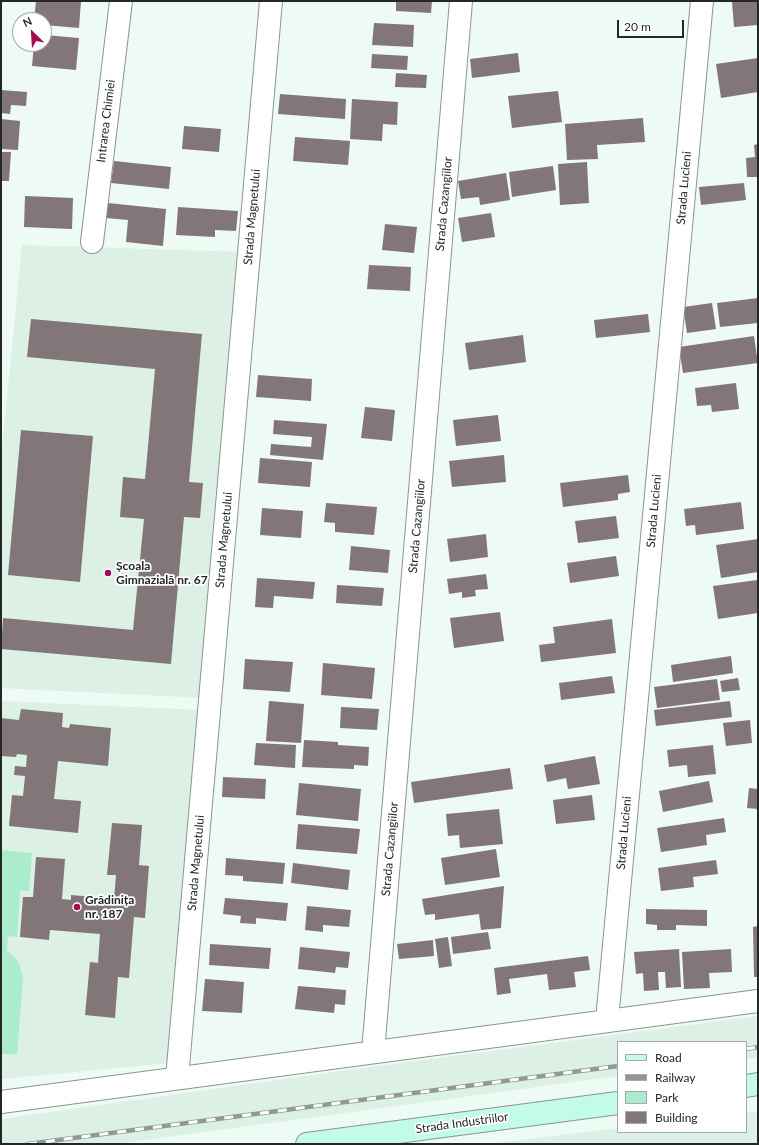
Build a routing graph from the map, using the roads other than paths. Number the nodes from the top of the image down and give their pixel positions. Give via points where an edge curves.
1 (121, 1) edge
2 (271, 1) edge
3 (461, 1) edge
4 (702, 1) edge
5 (92, 242) dead end
6 (758, 1001) edge
7 (607, 1020) junction
8 (373, 1052) junction
9 (177, 1078) junction
10 (758, 1084) edge
11 (747, 1086) edge
12 (1, 1102) edge
13 (617, 1103) edge
14 (307, 1144) edge

1 - 5 street, Intrarea Chimiei
2 - 9 street, Strada Magnetului
3 - 8 street, Strada Cazangiilor
4 - 7 street, Strada Lucieni
6 - 7 street
7 - 8 street
8 - 9 street
9 - 12 street
10 - 11 main road
13 - 14 main road, Strada Industriilor

